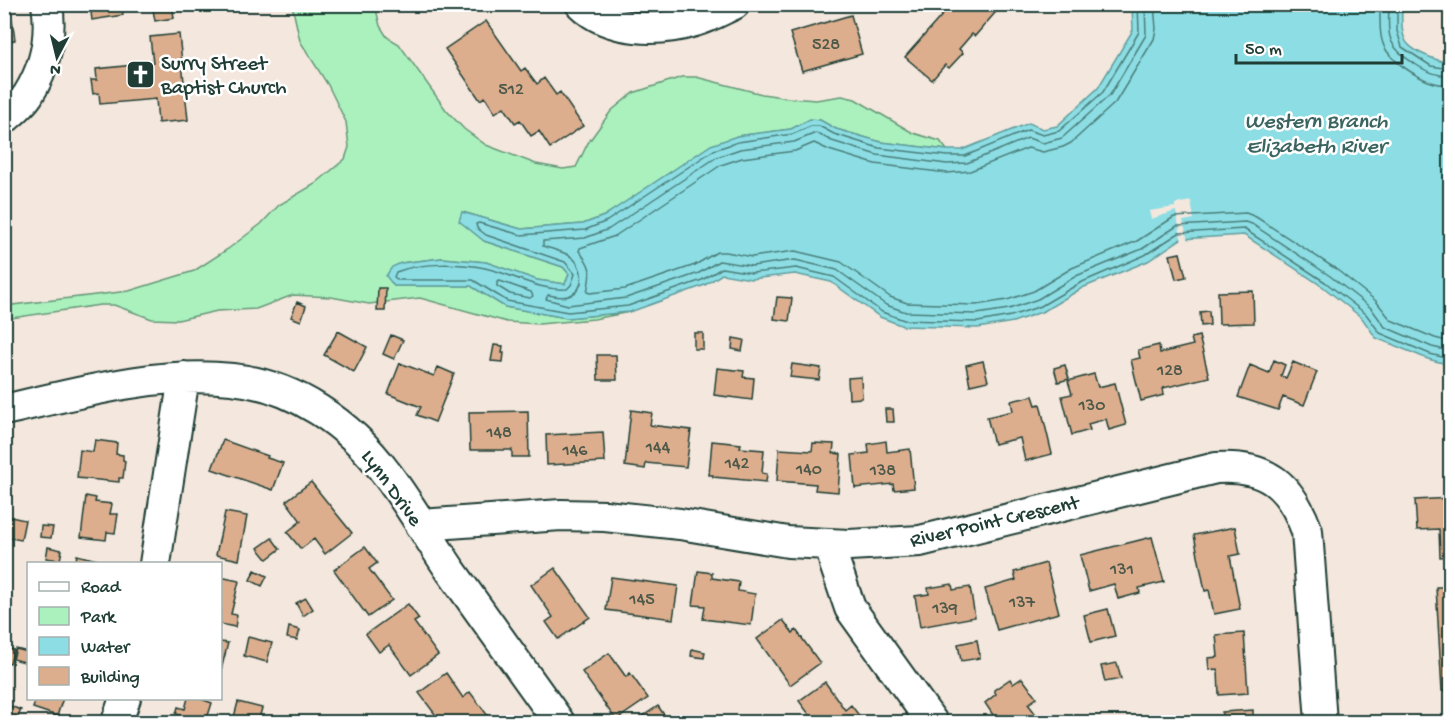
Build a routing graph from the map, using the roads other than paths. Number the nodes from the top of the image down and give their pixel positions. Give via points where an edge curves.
1 (47, 4) edge
2 (734, 4) edge
3 (592, 11) edge
4 (4, 119) edge
5 (184, 377) junction
6 (4, 410) edge
7 (421, 525) junction
8 (831, 545) junction
9 (155, 562) edge
10 (125, 700) edge
11 (117, 723) edge
12 (559, 723) edge
13 (932, 723) edge
14 (1322, 723) edge

1 - 4 street via 48,44 41,69 27,97
2 - 3 street via 695,21 669,27 641,28 614,22
5 - 6 street, Lynn Drive via 117,385
5 - 7 street, Lynn Drive via 253,382 299,397 360,442 386,472
5 - 9 street
7 - 8 street, River Point Crescent via 561,515 605,516
7 - 12 street, Lynn Drive
8 - 13 street via 850,608
8 - 14 street, River Point Crescent via 920,541 1216,468 1257,471 1288,493 1307,531
10 - 11 street

